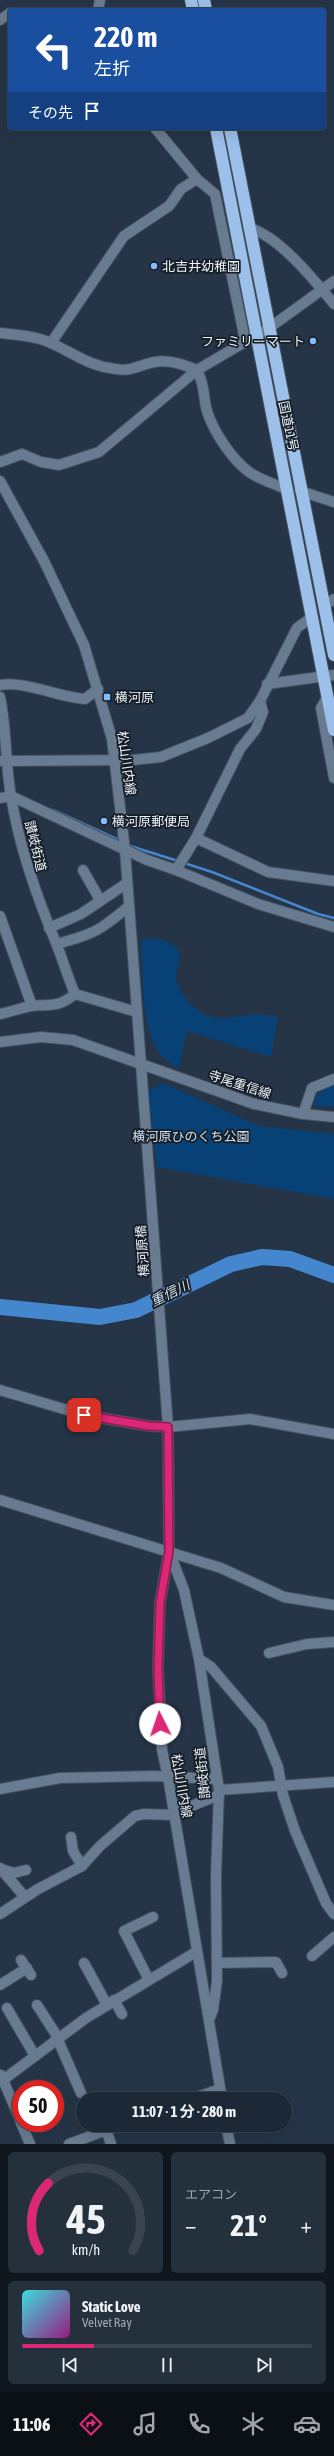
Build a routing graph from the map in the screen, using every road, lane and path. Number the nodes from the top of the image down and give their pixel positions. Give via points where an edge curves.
1 (157, 130) edge
2 (216, 130) edge
3 (230, 130) edge
4 (197, 179) junction
5 (249, 228) junction
6 (334, 281) edge
7 (322, 290) junction
8 (334, 304) edge
9 (269, 328) junction
10 (0, 333) edge
11 (251, 338) junction
12 (51, 343) junction
13 (197, 370) junction
14 (0, 462) edge
15 (0, 481) edge
16 (294, 490) junction
17 (334, 502) edge
18 (329, 602) edge
19 (312, 616) junction
20 (334, 655) edge
21 (329, 675) edge
22 (267, 684) junction
23 (0, 685) edge
24 (98, 689) junction
25 (328, 696) junction
26 (0, 697) edge
27 (260, 701) junction
28 (334, 730) edge
29 (114, 758) junction
30 (3, 761) edge
31 (334, 778) edge
32 (10, 793) junction
33 (0, 798) edge
34 (196, 838) junction
35 (125, 850) junction
36 (83, 870) dead end
37 (176, 870) junction
38 (334, 882) edge
39 (127, 883) junction
40 (100, 900) junction
41 (129, 906) junction
42 (0, 916) edge
43 (49, 928) junction
44 (334, 928) edge
45 (56, 944) junction
46 (75, 994) junction
47 (32, 1006) junction
48 (137, 1012) junction
49 (0, 1014) edge
50 (0, 1042) edge
51 (140, 1064) junction
52 (334, 1079) edge
53 (143, 1097) joint
54 (303, 1114) junction
55 (334, 1117) edge
56 (0, 1390) edge
57 (168, 1427) junction
58 (334, 1434) edge
59 (0, 1500) edge
60 (169, 1551) junction
61 (334, 1605) edge
62 (334, 1642) edge
63 (269, 1653) dead end
64 (199, 1659) junction
65 (168, 1777) junction
66 (217, 1779) junction
67 (334, 1782) edge
68 (282, 1786) junction
69 (0, 1789) edge
70 (219, 1793) junction
71 (174, 1814) junction
72 (71, 1837) dead end
73 (82, 1866) junction
74 (0, 1868) edge
75 (26, 1870) dead end
76 (25, 1896) junction
77 (0, 1914) edge
78 (334, 1914) edge
79 (153, 1917) dead end
80 (334, 1937) edge
81 (196, 1952) junction
82 (312, 1956) dead end
83 (84, 1963) dead end
84 (217, 1963) junction
85 (26, 1968) dead end
86 (282, 1973) dead end
87 (149, 1980) junction
88 (0, 1985) edge
89 (111, 2003) junction
90 (37, 2005) dead end
91 (7, 2008) dead end
92 (122, 2014) dead end
93 (209, 2020) junction
94 (57, 2040) junction
95 (35, 2056) junction
96 (2, 2077) edge
97 (81, 2092) edge
98 (221, 2092) edge
99 (12, 2101) edge
100 (25, 2132) edge
101 (103, 2132) edge
102 (107, 2132) edge
103 (227, 2132) edge
104 (90, 2140) edge
105 (30, 2144) edge
106 (69, 2144) edge
107 (111, 2144) edge
108 (230, 2144) edge

1 - 4 street
2 - 11 highway, 国道11号
3 - 5 highway, 国道11号
4 - 11 street via 215,194
4 - 12 street via 181,189 169,206 124,236
5 - 7 street via 262,231 313,277
5 - 9 highway, 国道11号
6 - 7 street
7 - 8 street
7 - 9 street
9 - 11 street
9 - 16 highway, 国道11号
10 - 12 street via 32,336
11 - 13 street
11 - 16 highway, 国道11号
12 - 13 street via 88,364 118,370 138,368 155,362 177,363
13 - 14 street via 99,452 59,465 41,462 22,454
13 - 16 street via 204,384 208,413 215,431 230,450 249,472
15 - 24 street, 松山川内線 via 63,599 84,645
16 - 17 street
16 - 18 highway, 国道11号
16 - 19 highway, 国道11号
18 - 20 highway, 国道11号
19 - 21 highway, 国道11号
19 - 22 street via 297,628
21 - 22 street
21 - 25 highway, 国道11号
22 - 27 street
23 - 24 street via 12,683 67,698 85,699
24 - 29 street, 松山川内線 via 112,739
25 - 28 highway, 国道11号
25 - 31 street via 321,708
26 - 30 street, 讃岐街道 via 5,720
27 - 29 street via 248,718 161,757 133,760
27 - 34 street via 263,712 256,729 240,749
29 - 30 street
29 - 35 street, 松山川内線
30 - 32 street, 讃岐街道
32 - 33 street
32 - 35 street
32 - 43 street, 讃岐街道 via 24,854
34 - 37 street
34 - 38 street via 268,872
35 - 37 street
35 - 39 street, 松山川内線
36 - 40 street
37 - 44 street via 258,904
39 - 40 street
39 - 41 street, 松山川内線
40 - 43 street via 81,914
41 - 45 street via 104,928 90,935
41 - 48 street, 松山川内線
42 - 47 street
43 - 45 street, 讃岐街道
45 - 46 street, 讃岐街道
46 - 47 street via 65,1002 44,1007
46 - 48 street
47 - 49 street
48 - 51 street, 松山川内線
50 - 51 street, 寺尾重信線 via 41,1037 73,1040
51 - 53 street, 松山川内線
51 - 54 street, 寺尾重信線 via 254,1104
52 - 54 street via 312,1088
53 - 57 street, 横河原橋
54 - 55 street, 寺尾重信線
56 - 57 street via 84,1415
57 - 58 street via 250,1419
57 - 60 street, 松山川内線
59 - 60 street
60 - 61 street via 221,1568 284,1597
60 - 64 street, 讃岐街道 via 184,1590
60 - 65 street, 松山川内線 via 160,1603 158,1669 162,1750
62 - 63 street via 307,1644
64 - 66 street, 讃岐街道
64 - 68 street via 207,1663 255,1716 268,1738
65 - 66 street
65 - 69 street via 48,1779
65 - 71 street, 松山川内線
66 - 70 street, 讃岐街道
67 - 68 street
68 - 70 street
68 - 78 street via 295,1831 326,1903
70 - 71 street
70 - 84 street, 讃岐街道 via 216,1875
71 - 73 street via 135,1816 100,1846
71 - 81 street, 松山川内線
72 - 73 street via 73,1851
73 - 76 street
74 - 75 street via 14,1873
74 - 76 street
76 - 77 street
79 - 87 street via 124,1931
80 - 82 street via 319,1944
81 - 87 street
81 - 93 street, 松山川内線
83 - 89 street
84 - 86 street via 276,1962
84 - 93 street, 讃岐街道 via 216,1997
85 - 88 street
87 - 89 street
89 - 92 street
89 - 94 street
90 - 94 street
91 - 95 street
93 - 98 street, 松山川内線
94 - 95 street
94 - 97 street
95 - 96 street
96 - 99 street
100 - 105 street
101 - 104 street
102 - 107 street
103 - 108 street
104 - 106 street

